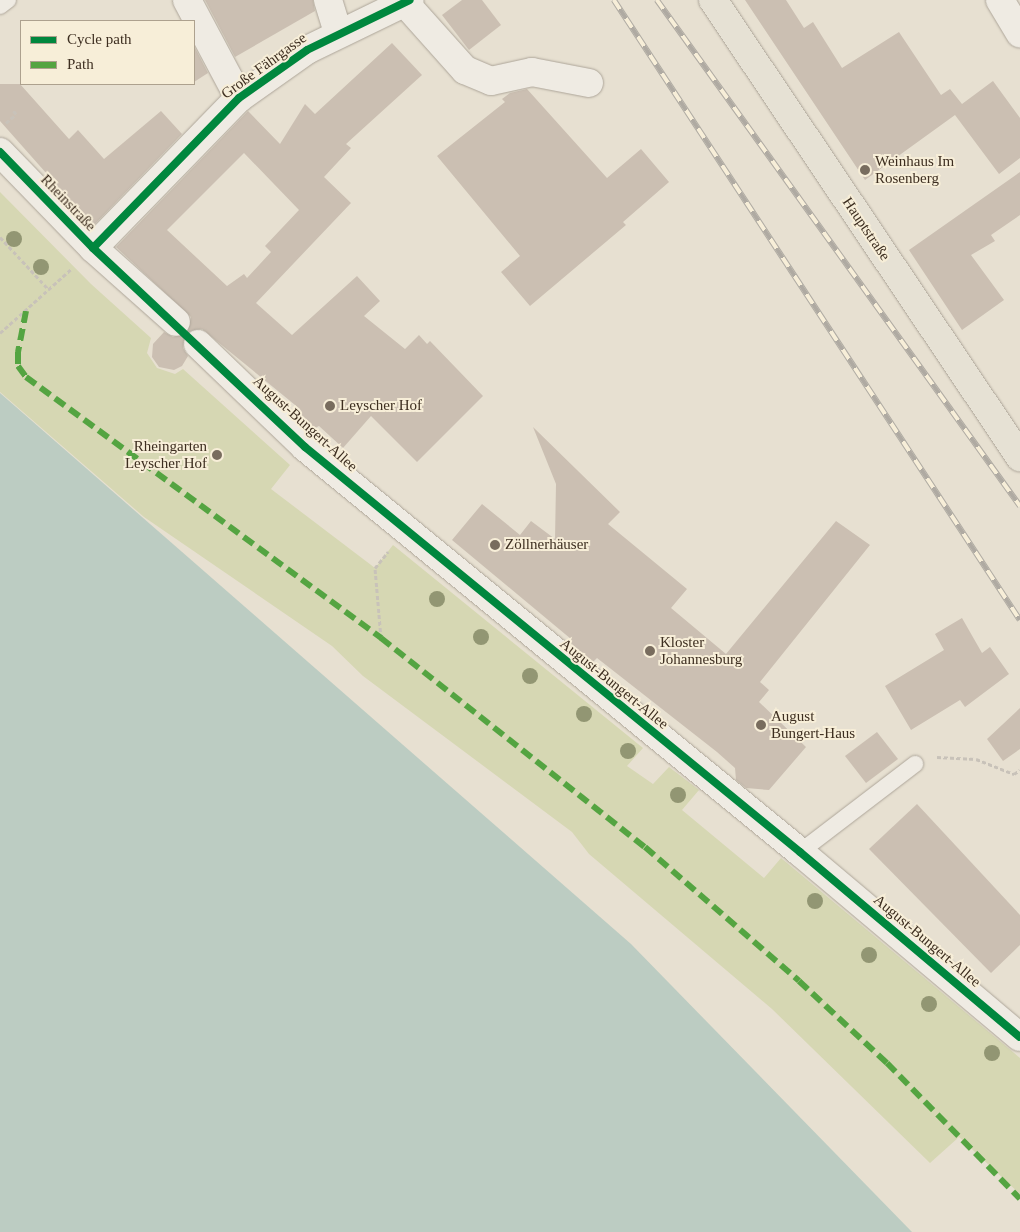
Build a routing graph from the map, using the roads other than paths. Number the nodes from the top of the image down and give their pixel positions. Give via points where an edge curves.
1 (8, 0) edge
2 (188, 0) edge
3 (328, 0) edge
4 (713, 0) edge
5 (1000, 0) edge
6 (407, 1) edge
7 (0, 6) edge
8 (338, 33) junction
9 (1020, 33) edge
10 (589, 83) dead end
11 (239, 98) junction
12 (0, 152) edge
13 (92, 248) junction
14 (169, 316) dead end
15 (198, 344) dead end
16 (1020, 457) edge
17 (915, 764) road end
18 (800, 852) junction
19 (1020, 1037) edge

1 - 7 lane
2 - 11 street
3 - 8 street
4 - 16 main road, Hauptstraße
5 - 9 street
6 - 8 street, Große Fährgasse
6 - 10 street, Große Fährgasse via 466,70 490,81 532,72
8 - 11 street, Große Fährgasse via 307,50
11 - 13 street, Große Fährgasse
12 - 13 street, Rheinstraße
13 - 14 street, Rheinstraße
15 - 18 street, August-Bungert-Allee via 305,446
17 - 18 lane
18 - 19 street, August-Bungert-Allee

